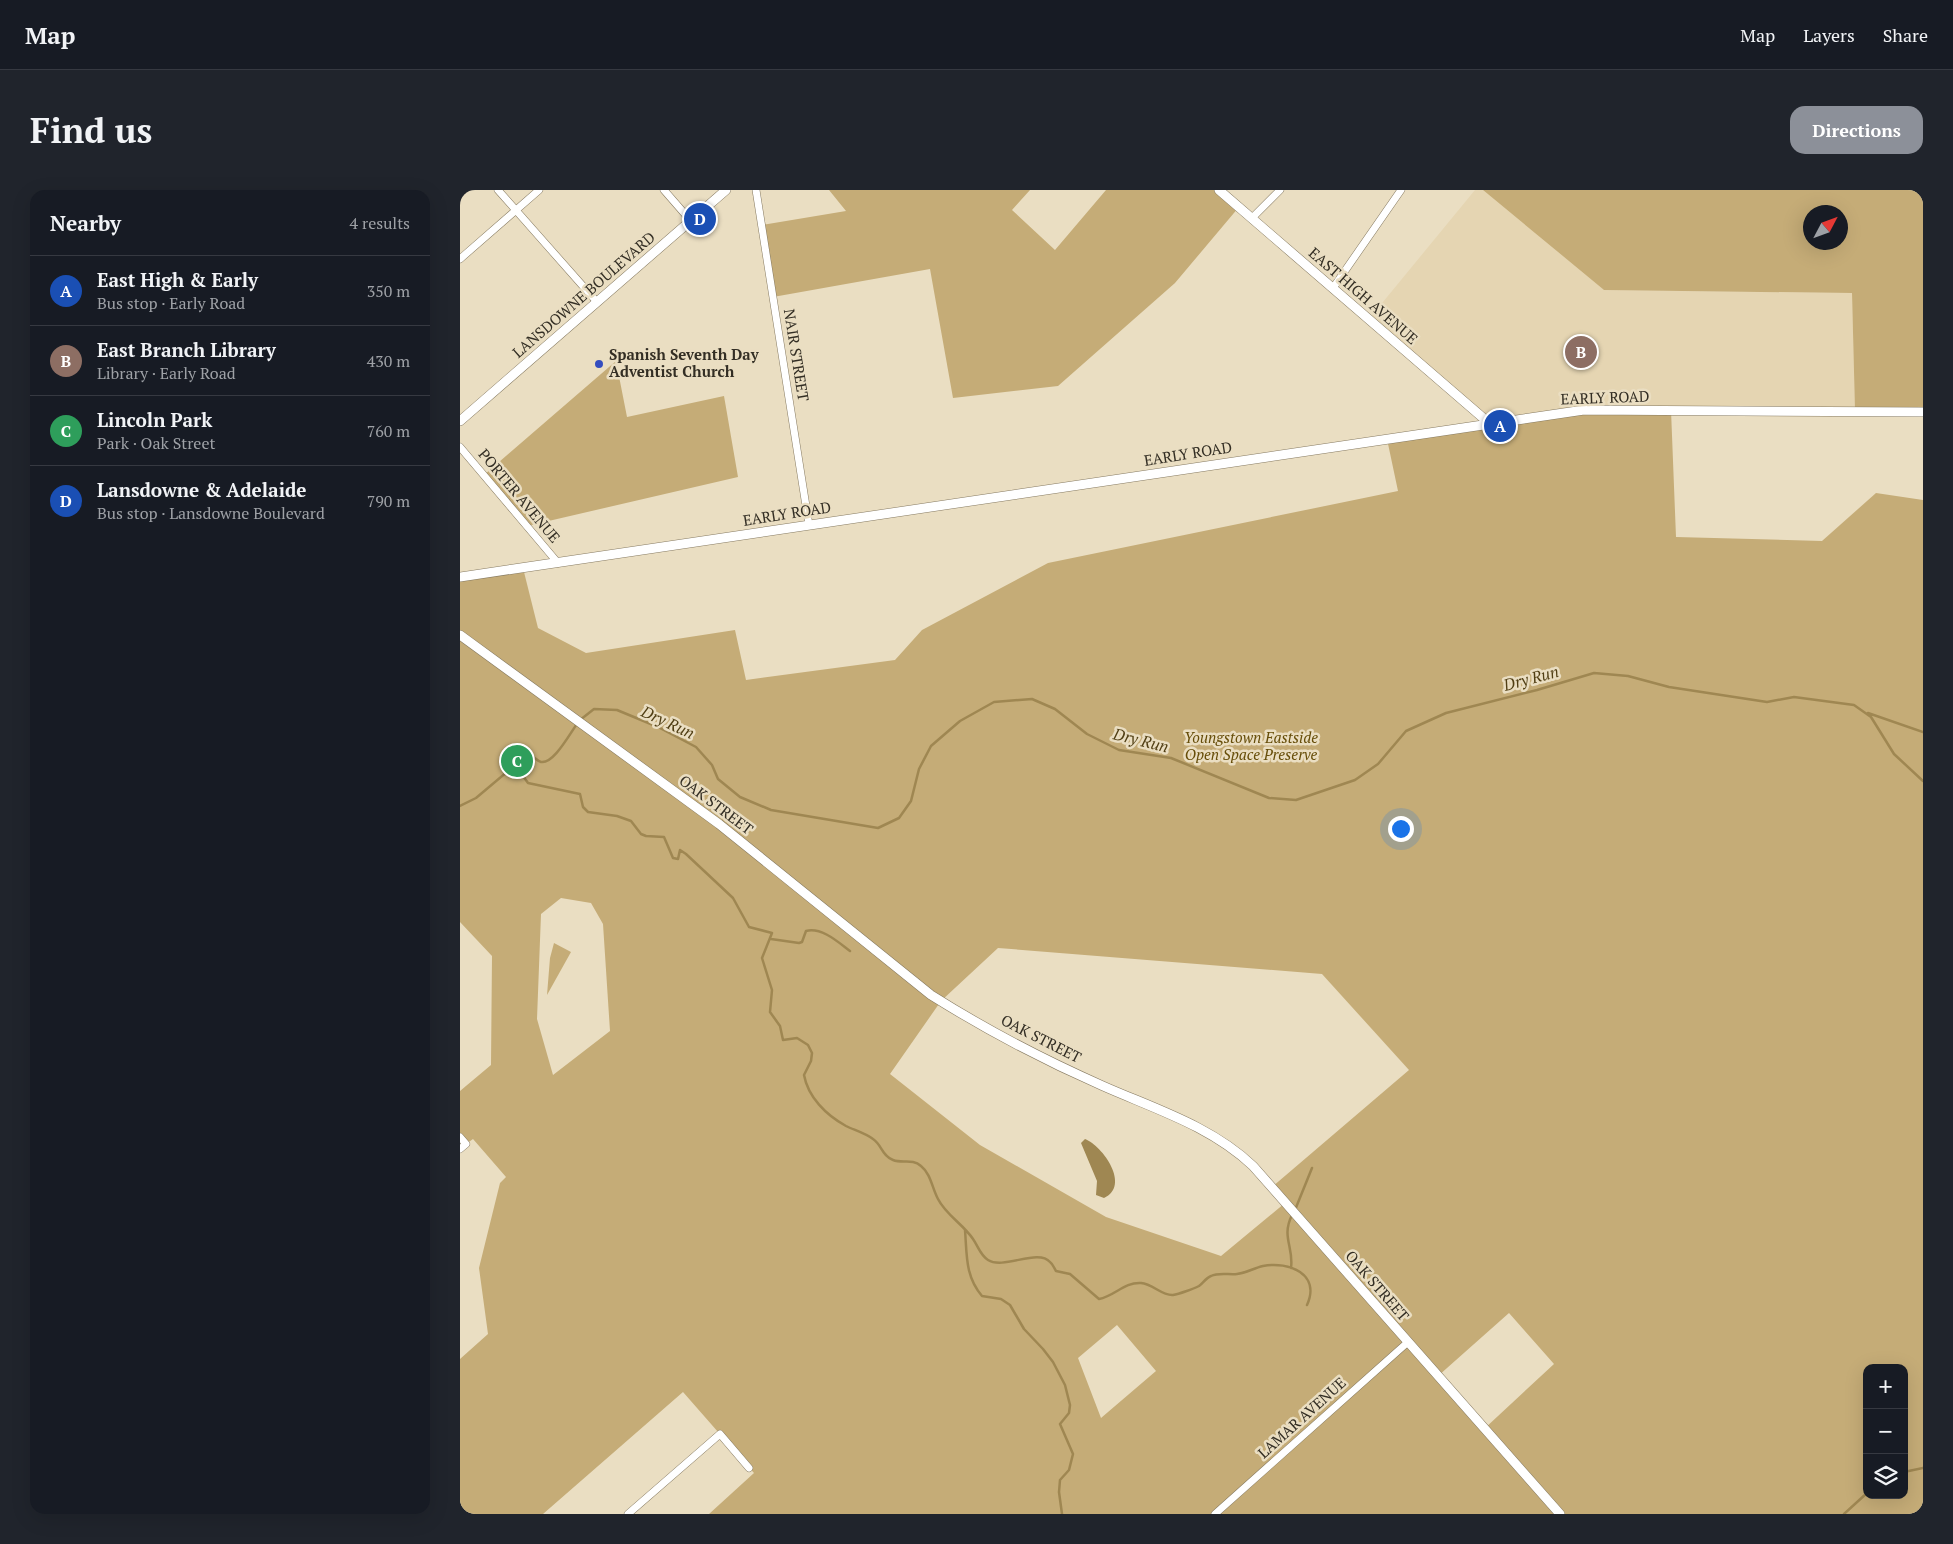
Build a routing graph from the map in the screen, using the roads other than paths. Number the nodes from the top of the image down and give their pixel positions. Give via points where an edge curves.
1 (498, 190) edge
2 (539, 190) edge
3 (664, 190) edge
4 (726, 190) edge
5 (756, 190) edge
6 (1219, 190) edge
7 (1280, 190) edge
8 (1401, 190) edge
9 (516, 210) junction
10 (1252, 218) junction
11 (691, 221) junction
12 (460, 259) edge
13 (1333, 288) junction
14 (597, 302) junction
15 (1923, 412) edge
16 (460, 422) edge
17 (1489, 423) junction
18 (460, 447) edge
19 (809, 525) junction
20 (558, 563) junction
21 (460, 577) edge
22 (460, 635) edge
23 (460, 1137) edge
24 (463, 1147) edge
25 (1408, 1342) junction
26 (750, 1468) dead end
27 (628, 1514) edge
28 (1215, 1514) edge
29 (1560, 1514) edge

1 - 9 street
2 - 9 street
3 - 11 street
4 - 11 street, LANSDOWNE BOULEVARD
5 - 19 street, NAIR STREET
6 - 10 street, EAST HIGH AVENUE
7 - 10 street
8 - 13 street
9 - 12 street
9 - 14 street
10 - 13 street, EAST HIGH AVENUE
11 - 14 street, LANSDOWNE BOULEVARD
13 - 17 street, EAST HIGH AVENUE
14 - 16 street, LANSDOWNE BOULEVARD
15 - 17 street, EARLY ROAD via 1597,409
17 - 19 street, EARLY ROAD
18 - 20 street, PORTER AVENUE
19 - 20 street, EARLY ROAD
20 - 21 street, EARLY ROAD
22 - 25 street, OAK STREET via 719,824 931,995 1072,1071 1221,1139 1242,1154
23 - 24 street
25 - 28 street, LAMAR AVENUE
25 - 29 street, OAK STREET
26 - 27 street via 720,1434

